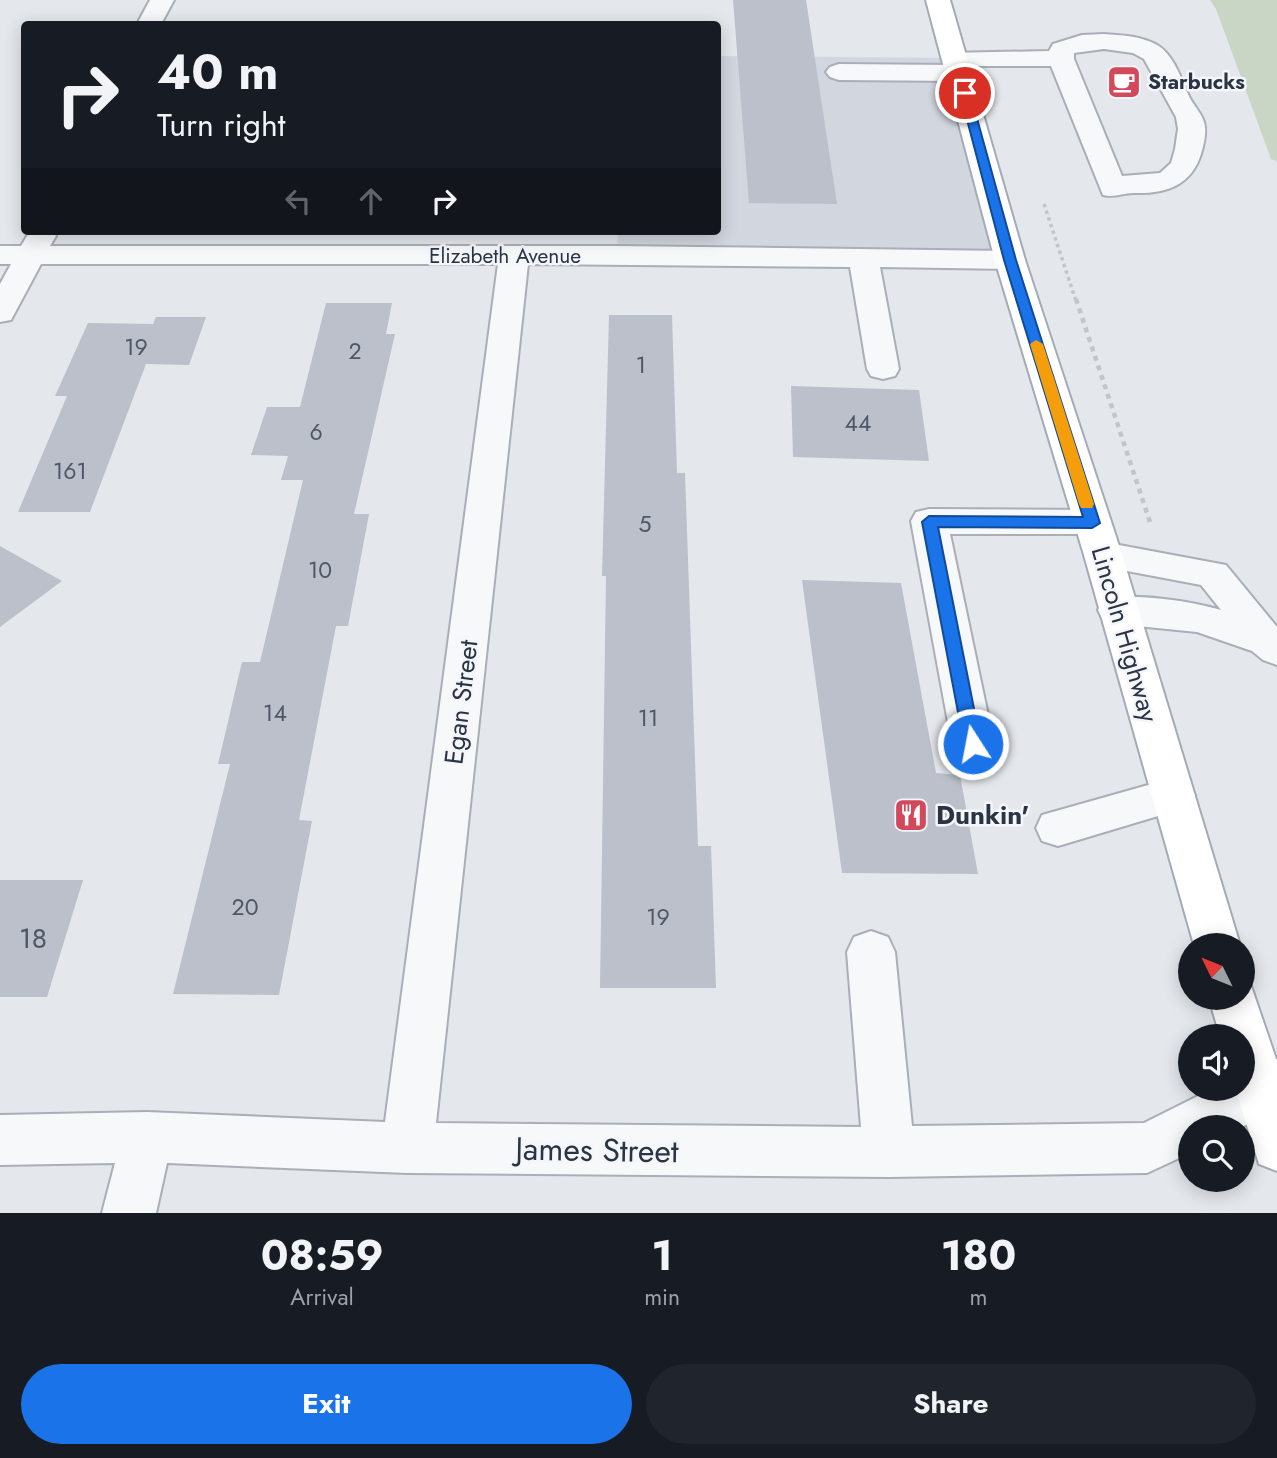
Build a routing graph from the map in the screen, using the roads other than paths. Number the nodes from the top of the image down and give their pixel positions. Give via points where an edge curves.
1 (162, 0) edge
2 (938, 0) edge
3 (151, 21) edge
4 (1061, 59) junction
5 (957, 66) junction
6 (839, 72) dead end
7 (37, 243) edge
8 (0, 255) edge
9 (514, 257) junction
10 (863, 258) junction
11 (1010, 260) junction
12 (0, 313) edge
13 (883, 369) dead end
14 (1098, 539) junction
15 (1117, 610) junction
16 (1272, 645) edge
17 (973, 744) dead end
18 (1173, 795) junction
19 (1058, 828) dead end
20 (1213, 933) edge
21 (871, 952) dead end
22 (1238, 1010) edge
23 (1269, 1088) edge
24 (1214, 1115) edge
25 (1178, 1133) edge
26 (147, 1137) junction
27 (0, 1140) edge
28 (1277, 1146) edge
29 (407, 1148) junction
30 (888, 1152) junction
31 (129, 1213) edge

1 - 3 street
2 - 5 main road, Lincoln Highway
4 - 4 street via 1062,49 1078,43 1103,42 1153,53 1189,118 1192,135 1182,171 1152,184 1112,187
4 - 5 street
5 - 6 street
5 - 11 main road, Lincoln Highway
7 - 8 street, Elizabeth Avenue
7 - 9 street, Elizabeth Avenue
7 - 12 street
9 - 10 street, Elizabeth Avenue
9 - 29 street, Egan Street
10 - 11 street, Elizabeth Avenue
10 - 13 street
11 - 14 main road, Lincoln Highway
14 - 15 main road, Lincoln Highway
14 - 16 street via 1213,574
14 - 17 street via 929,522
15 - 16 street via 1200,618
15 - 18 main road, Lincoln Highway
18 - 19 street
18 - 20 main road, Lincoln Highway
21 - 30 street
22 - 23 main road
23 - 24 street, James Street
23 - 28 main road
25 - 30 street, James Street via 1147,1148
26 - 27 street, James Street
26 - 29 street, James Street
26 - 31 street
29 - 30 street, James Street

